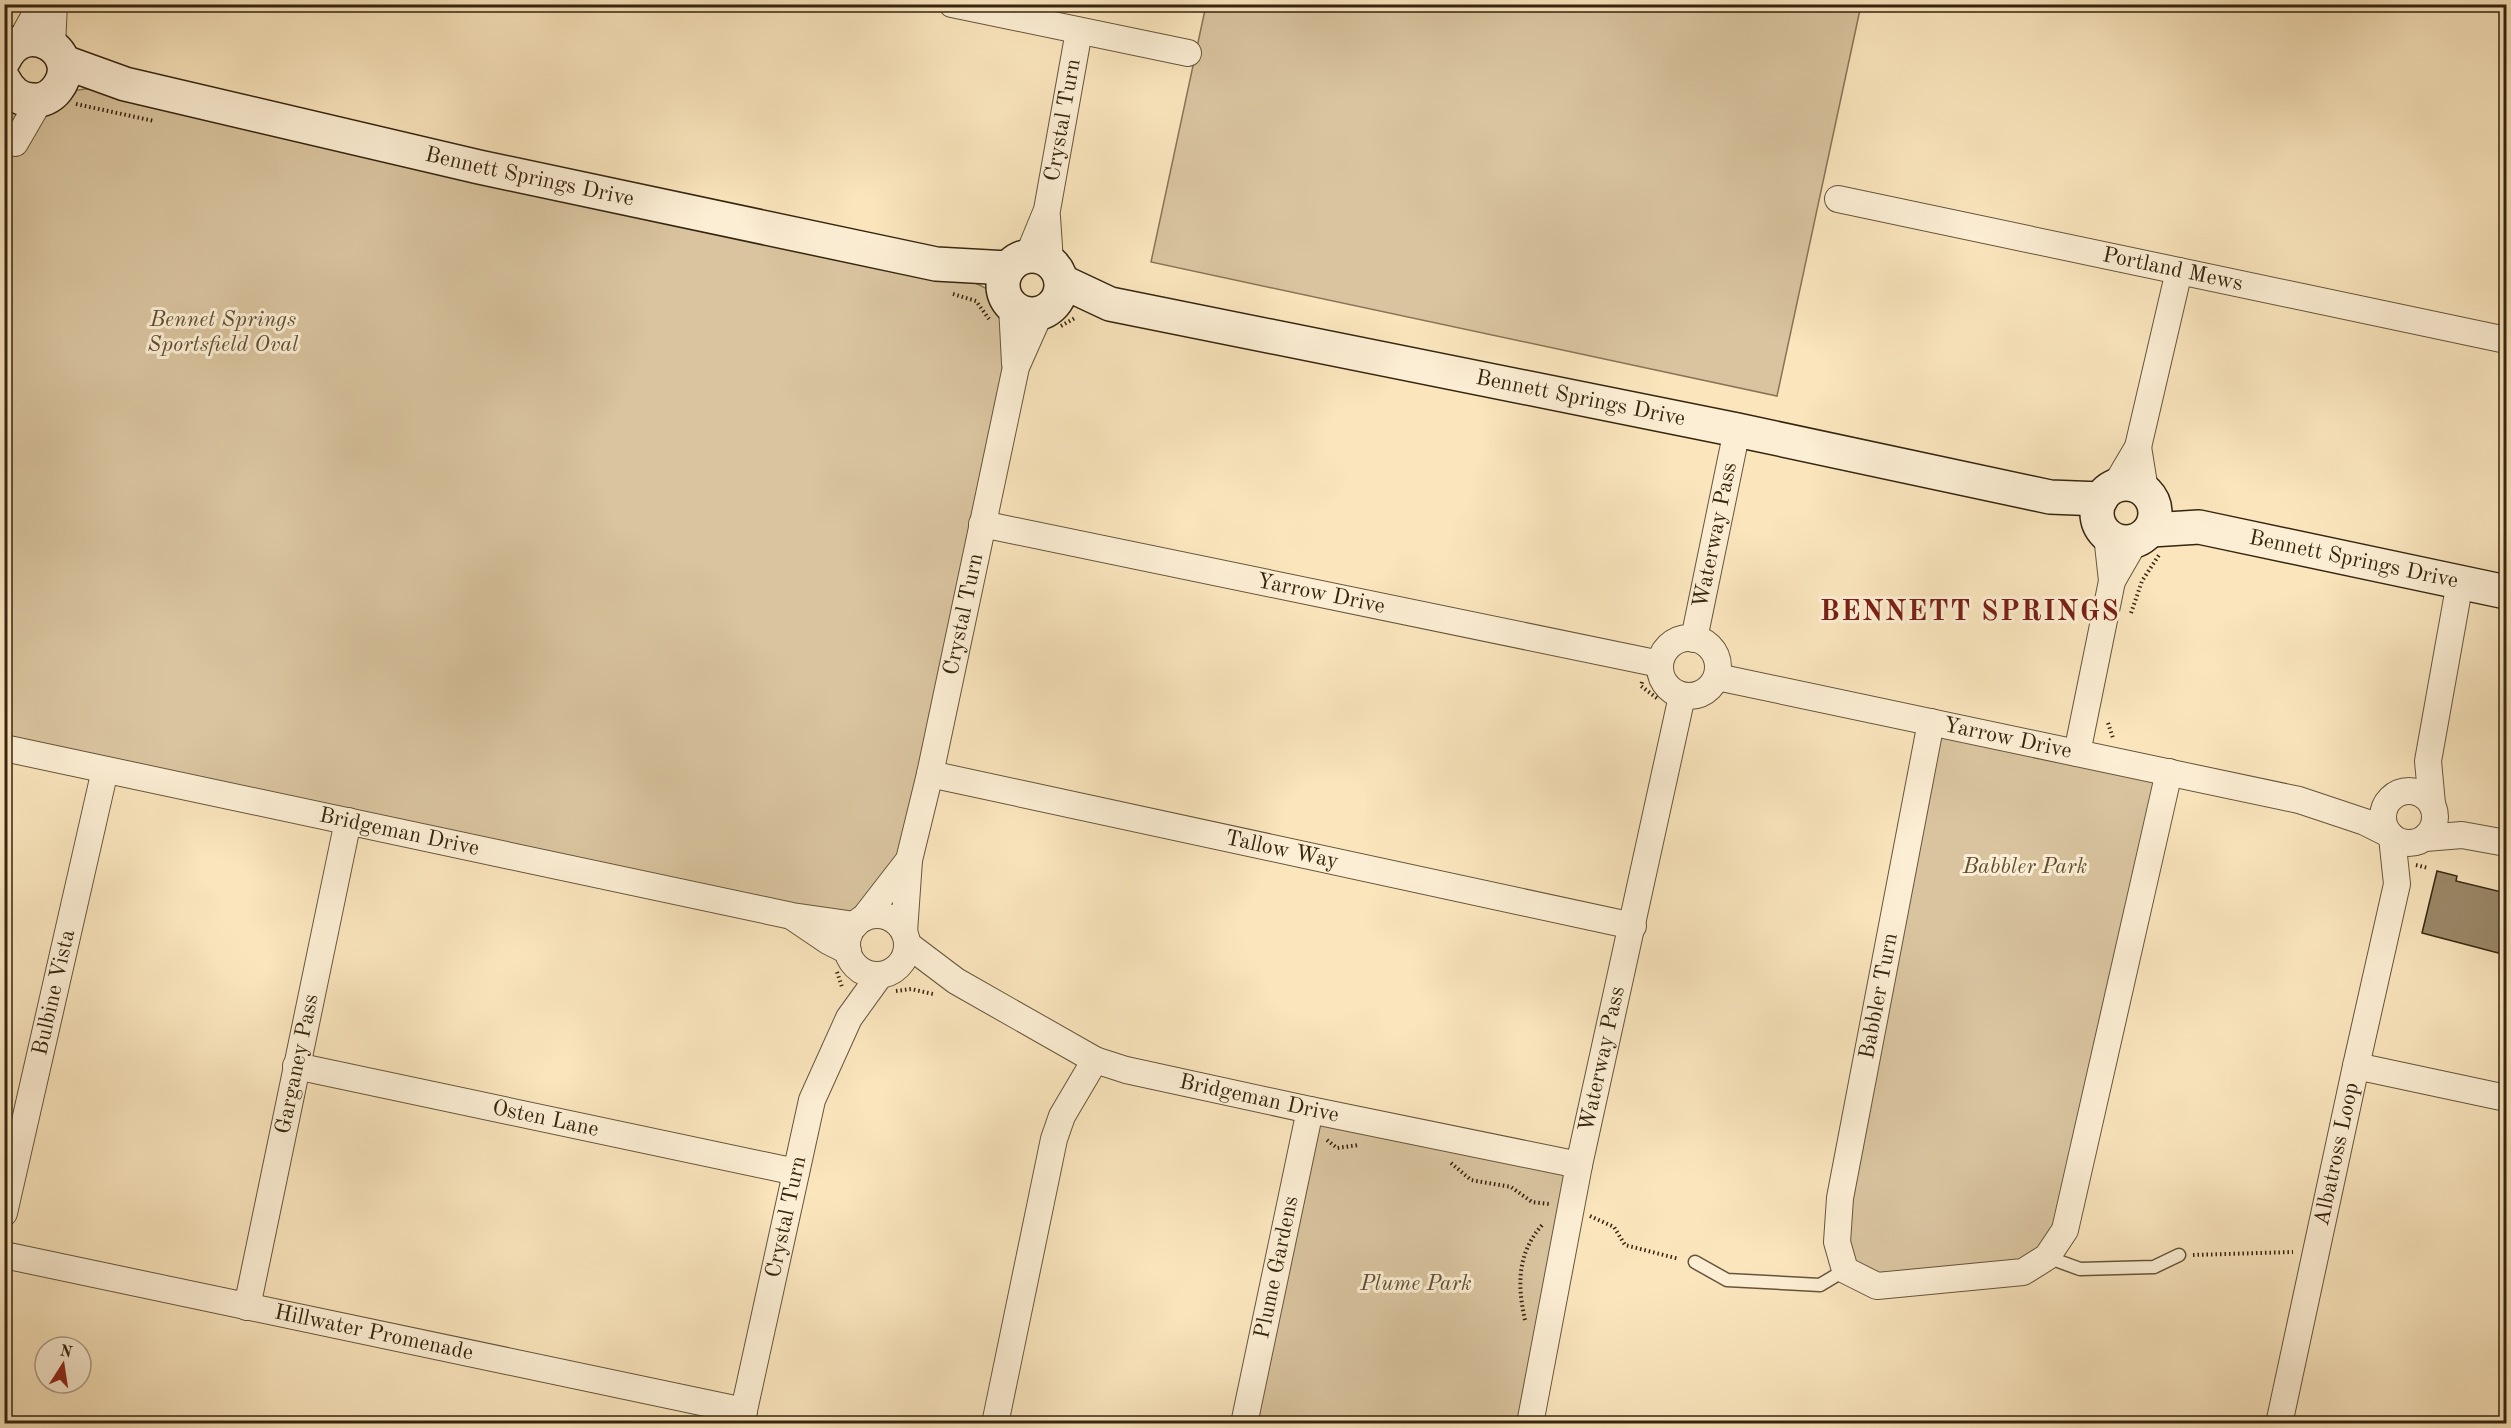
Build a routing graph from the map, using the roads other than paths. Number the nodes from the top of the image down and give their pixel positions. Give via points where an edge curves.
1 (41, 4) edge
2 (54, 4) edge
3 (952, 4) edge
4 (1079, 31) junction
5 (58, 54) junction
6 (1188, 54) dead end
7 (21, 75) edge
8 (125, 84) junction
9 (1838, 200) dead end
10 (2179, 271) junction
11 (1030, 295) junction
12 (2506, 340) edge
13 (1737, 430) junction
14 (2128, 518) junction
15 (982, 524) junction
16 (2460, 582) junction
17 (2506, 592) edge
18 (1694, 639) junction
19 (1660, 664) junction
20 (2443, 674) junction
21 (1717, 677) junction
22 (1682, 696) junction
23 (1930, 722) junction
24 (4, 748) edge
25 (2077, 753) junction
26 (105, 770) junction
27 (2169, 772) junction
28 (930, 774) junction
29 (2391, 798) junction
30 (2299, 800) junction
31 (2433, 806) junction
32 (348, 821) junction
33 (2390, 835) junction
34 (2423, 839) junction
35 (2506, 841) edge
36 (909, 860) junction
37 (2397, 884) junction
38 (792, 916) junction
39 (860, 921) junction
40 (1633, 926) junction
41 (905, 938) junction
42 (870, 966) junction
43 (956, 981) junction
44 (1095, 1060) junction
45 (296, 1066) junction
46 (2356, 1066) junction
47 (2506, 1098) edge
48 (1310, 1110) junction
49 (1579, 1165) junction
50 (796, 1172) junction
51 (4, 1213) edge
52 (2179, 1255) road end
53 (4, 1256) edge
54 (2047, 1257) junction
55 (1695, 1262) road end
56 (1845, 1270) junction
57 (247, 1307) junction
58 (743, 1417) edge
59 (994, 1424) edge
60 (1244, 1424) edge
61 (1530, 1424) edge
62 (2280, 1424) edge

1 - 7 street
2 - 5 street
3 - 4 street
4 - 6 street
4 - 11 street, Crystal Turn
5 - 7 street, Bennett Springs Drive via 36,39
5 - 7 street via 63,79
5 - 8 street, Bennett Springs Drive
7 - 8 street, Bennett Springs Drive
8 - 11 street, Bennett Springs Drive via 942,278
9 - 10 street, Portland Mews
10 - 12 street, Portland Mews
10 - 14 street via 2138,447
11 - 13 street, Bennett Springs Drive
11 - 15 street, Crystal Turn
13 - 14 street, Bennett Springs Drive via 2050,497
13 - 18 street, Waterway Pass
14 - 16 street, Bennett Springs Drive via 2199,527
14 - 25 street
15 - 19 street, Yarrow Drive
15 - 28 street, Crystal Turn
16 - 17 street, Bennett Springs Drive
16 - 20 street
18 - 19 street via 1675,642 1662,655
18 - 21 street via 1711,648 1716,657
19 - 22 street via 1665,684
20 - 29 street via 2428,703 2415,762
20 - 31 street via 2428,761
21 - 22 street via 1703,693
21 - 23 street, Yarrow Drive
22 - 40 street, Waterway Pass
23 - 25 street, Yarrow Drive
23 - 56 street, Babbler Turn via 1840,1198 1837,1242
24 - 26 street, Bridgeman Drive
25 - 27 street, Yarrow Drive
26 - 32 street, Bridgeman Drive
26 - 51 street, Bulbine Vista
27 - 30 street, Yarrow Drive
27 - 54 street via 2065,1230
28 - 36 street, Crystal Turn
28 - 40 street, Tallow Way
29 - 30 street
29 - 31 street via 2409,790 2428,798
29 - 33 street via 2383,819
30 - 33 street via 2365,822
31 - 34 street via 2434,827
31 - 35 street via 2470,828
32 - 38 street, Bridgeman Drive
32 - 45 street, Garganey Pass
33 - 34 street via 2409,843
33 - 37 street
34 - 35 street via 2462,836
34 - 37 street via 2422,850
36 - 39 street
36 - 41 street
37 - 46 street, Albatross Loop
38 - 39 street, Bridgeman Drive
38 - 42 street
39 - 41 street via 883,916 892,919
39 - 42 street via 847,942
40 - 49 street, Waterway Pass
41 - 42 street via 903,960
41 - 43 street
42 - 43 street
42 - 50 street, Crystal Turn via 812,1100
43 - 44 street, Bridgeman Drive
44 - 48 street, Bridgeman Drive
44 - 59 street via 1062,1116 1054,1139
45 - 50 street, Osten Lane
45 - 57 street, Garganey Pass
46 - 47 street
46 - 62 street, Albatross Loop
48 - 49 street, Bridgeman Drive
48 - 60 street, Plume Gardens
49 - 61 street, Waterway Pass via 1562,1206
50 - 58 street, Crystal Turn
52 - 54 lane via 2154,1267 2080,1269
53 - 57 street, Hillwater Promenade
54 - 56 street via 2023,1272 1877,1286
55 - 56 lane via 1727,1280 1820,1285
57 - 58 street, Hillwater Promenade

